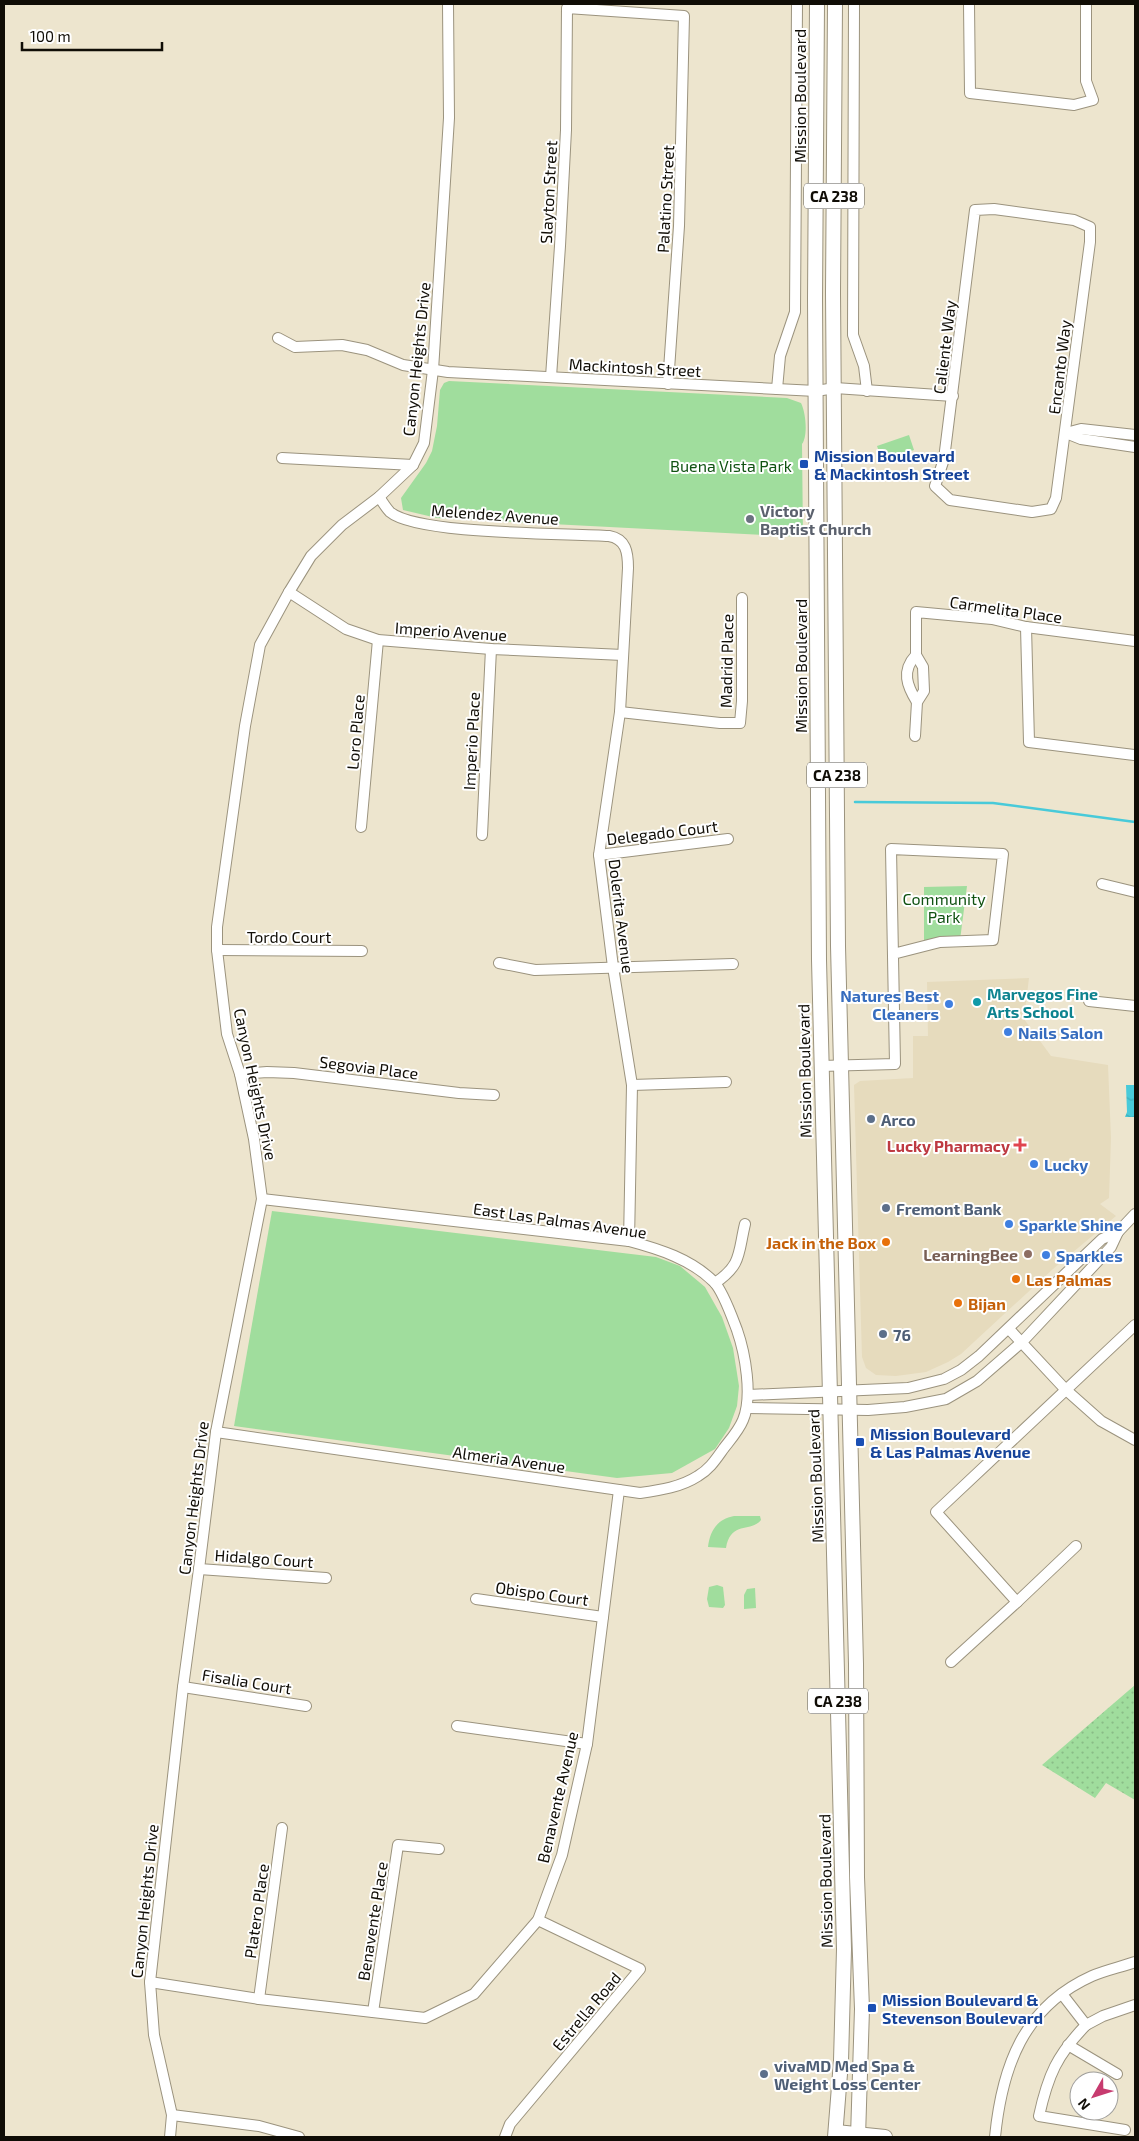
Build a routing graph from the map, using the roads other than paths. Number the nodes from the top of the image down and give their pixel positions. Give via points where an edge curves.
1 (448, 4) edge
2 (797, 4) edge
3 (817, 4) edge
4 (836, 4) edge
5 (854, 4) edge
6 (969, 4) edge
7 (1086, 4) edge
8 (684, 16) joint
9 (1090, 227) joint
10 (278, 338) dead end
11 (434, 370) junction
12 (551, 378) junction
13 (668, 384) junction
14 (835, 388) junction
15 (777, 389) junction
16 (816, 391) junction
17 (867, 391) junction
18 (953, 396) junction
19 (1066, 433) junction
20 (1135, 435) edge
21 (1135, 447) edge
22 (282, 458) dead end
23 (413, 465) junction
24 (379, 497) junction
25 (1051, 509) joint
26 (618, 539) joint
27 (289, 592) junction
28 (742, 598) dead end
29 (1026, 627) junction
30 (378, 640) junction
31 (1135, 641) edge
32 (491, 649) junction
33 (623, 655) junction
34 (916, 656) junction
35 (917, 702) junction
36 (620, 712) junction
37 (915, 736) dead end
38 (1134, 755) dead end
39 (361, 827) dead end
40 (482, 835) dead end
41 (728, 839) dead end
42 (599, 854) junction
43 (1102, 884) dead end
44 (1135, 892) edge
45 (217, 950) junction
46 (362, 951) dead end
47 (893, 954) junction
48 (498, 963) dead end
49 (733, 964) dead end
50 (613, 967) junction
51 (1089, 1001) dead end
52 (1135, 1006) edge
53 (821, 1066) junction
54 (840, 1066) junction
55 (240, 1074) junction
56 (726, 1082) dead end
57 (632, 1085) junction
58 (494, 1095) dead end
59 (262, 1199) junction
60 (1135, 1214) edge
61 (745, 1224) dead end
62 (1118, 1232) junction
63 (629, 1241) junction
64 (715, 1282) junction
65 (1135, 1325) edge
66 (1009, 1329) junction
67 (1022, 1342) junction
68 (1065, 1388) junction
69 (849, 1390) junction
70 (830, 1392) junction
71 (748, 1395) junction
72 (746, 1408) junction
73 (830, 1408) junction
74 (849, 1408) junction
75 (216, 1432) junction
76 (1135, 1440) edge
77 (620, 1490) junction
78 (1076, 1546) dead end
79 (199, 1569) junction
80 (326, 1578) dead end
81 (476, 1599) dead end
82 (1017, 1602) junction
83 (603, 1617) junction
84 (951, 1662) dead end
85 (183, 1686) junction
86 (306, 1706) dead end
87 (457, 1726) dead end
88 (587, 1744) junction
89 (282, 1828) dead end
90 (440, 1849) dead end
91 (538, 1920) junction
92 (1135, 1962) edge
93 (150, 1982) junction
94 (1062, 1994) junction
95 (259, 1998) junction
96 (1135, 2005) edge
97 (373, 2012) junction
98 (1086, 2025) junction
99 (1068, 2045) junction
100 (1112, 2071) edge
101 (172, 2114) junction
102 (1125, 2130) dead end
103 (837, 2136) edge
104 (858, 2136) edge
105 (170, 2137) edge
106 (299, 2137) edge
107 (505, 2137) edge
108 (885, 2137) edge
109 (995, 2137) edge

1 - 11 street, Canyon Heights Drive via 449,118
2 - 15 street, Mission Boulevard via 795,312 780,356
3 - 16 main road, Mission Boulevard / CA 238
4 - 14 main road, Mission Boulevard / CA 238
5 - 17 street via 853,335 864,366
6 - 7 street via 970,93 1074,106 1093,100 1086,81
8 - 12 street, Slayton Street via 567,8 565,140
8 - 13 street, Palatino Street via 679,226
9 - 18 street, Caliente Way via 1074,220 994,209 975,210
9 - 19 street, Encanto Way
10 - 11 street, Mackintosh Street via 294,347 342,345 367,350 403,365
11 - 12 street, Mackintosh Street
11 - 23 street, Canyon Heights Drive via 424,443
12 - 13 street, Mackintosh Street
13 - 15 street, Mackintosh Street
14 - 16 street, Mackintosh Street
14 - 17 street, Mackintosh Street
14 - 54 main road, Mission Boulevard / CA 238
15 - 16 street, Mackintosh Street
16 - 53 main road, Mission Boulevard / CA 238
17 - 18 street, Mackintosh Street
18 - 25 street, Caliente Way via 944,459 935,486 950,500 1032,512
19 - 20 street via 1081,429
19 - 21 street via 1080,440
19 - 25 street, Encanto Way via 1056,498
22 - 23 street
23 - 24 street, Canyon Heights Drive
24 - 26 street, Melendez Avenue via 390,512 412,522 441,527
24 - 27 street, Canyon Heights Drive via 342,525 311,556
26 - 33 street, Dolerita Avenue via 625,545 628,559
27 - 30 street, Imperio Avenue via 346,629
27 - 45 street, Canyon Heights Drive via 260,645 243,736 217,927
28 - 36 street, Madrid Place via 740,723
29 - 31 street, Carmelita Place
29 - 34 street, Carmelita Place via 992,619 916,612
29 - 38 street via 1029,742
30 - 32 street, Imperio Avenue
30 - 39 street, Loro Place
32 - 33 street, Imperio Avenue
32 - 40 street, Imperio Place
33 - 36 street, Dolerita Avenue
34 - 35 street, Carmelita Place via 923,667 924,683 924,691
34 - 35 street, Carmelita Place via 910,662 907,687
35 - 37 street, Carmelita Place
36 - 42 street, Dolerita Avenue
41 - 42 street, Delegado Court
42 - 50 street, Dolerita Avenue
43 - 44 street
45 - 46 street, Tordo Court
45 - 55 street, Canyon Heights Drive via 227,1034
47 - 47 street via 940,942 993,940 1003,854 891,849
47 - 54 street via 894,1064
48 - 50 street via 535,970
49 - 50 street
50 - 57 street, Dolerita Avenue
51 - 52 street
53 - 54 street
53 - 70 main road, Mission Boulevard / CA 238
54 - 69 main road, Mission Boulevard / CA 238
55 - 58 street, Segovia Place via 294,1073
55 - 59 street, Canyon Heights Drive via 254,1139
56 - 57 street
57 - 63 street, Dolerita Avenue
59 - 63 street, East Las Palmas Avenue
59 - 75 street, Canyon Heights Drive
60 - 62 street
61 - 64 street via 736,1264 730,1273
62 - 66 street via 1102,1239
62 - 67 street via 1111,1247
63 - 64 street, East Las Palmas Avenue via 666,1251
64 - 71 street via 740,1338
65 - 68 street
66 - 67 street
66 - 69 street via 973,1361 944,1379 908,1388
67 - 68 street
67 - 74 street via 977,1381 946,1399 905,1407
68 - 76 street via 1101,1421
68 - 82 street via 936,1512
69 - 70 street
69 - 74 main road, Mission Boulevard / CA 238
70 - 71 street
70 - 73 main road, Mission Boulevard / CA 238
71 - 72 street, Almeria Avenue
72 - 73 street
72 - 77 street, Almeria Avenue via 743,1420 728,1443 700,1475 670,1488 640,1493
73 - 74 street
73 - 103 main road, Mission Boulevard / CA 238 via 844,1949
74 - 104 main road, Mission Boulevard / CA 238 via 862,2009
75 - 77 street, Almeria Avenue
75 - 79 street, Canyon Heights Drive
77 - 83 street, Benavente Avenue
78 - 82 street
79 - 80 street, Hidalgo Court
79 - 85 street, Canyon Heights Drive
81 - 83 street, Obispo Court
82 - 84 street
83 - 88 street, Benavente Avenue
85 - 86 street, Fisalia Court
85 - 93 street, Canyon Heights Drive
87 - 88 street
88 - 91 street, Benavente Avenue via 562,1855
89 - 95 street, Platero Place
90 - 97 street, Benavente Place via 398,1845
91 - 97 street, Benavente Avenue via 474,1994 425,2018
91 - 107 street, Estrella Road via 640,1969 510,2124
92 - 94 street via 1092,1977
93 - 95 street, Benavente Avenue
93 - 101 street, Canyon Heights Drive via 154,2035
94 - 98 street
94 - 109 street via 1034,2021 1016,2049 1004,2080
95 - 97 street, Benavente Avenue
96 - 98 street
98 - 99 street
99 - 100 street
99 - 102 street via 1046,2087 1040,2116
101 - 105 street, Canyon Heights Drive
101 - 106 street via 259,2126
103 - 104 main road
104 - 108 main road

